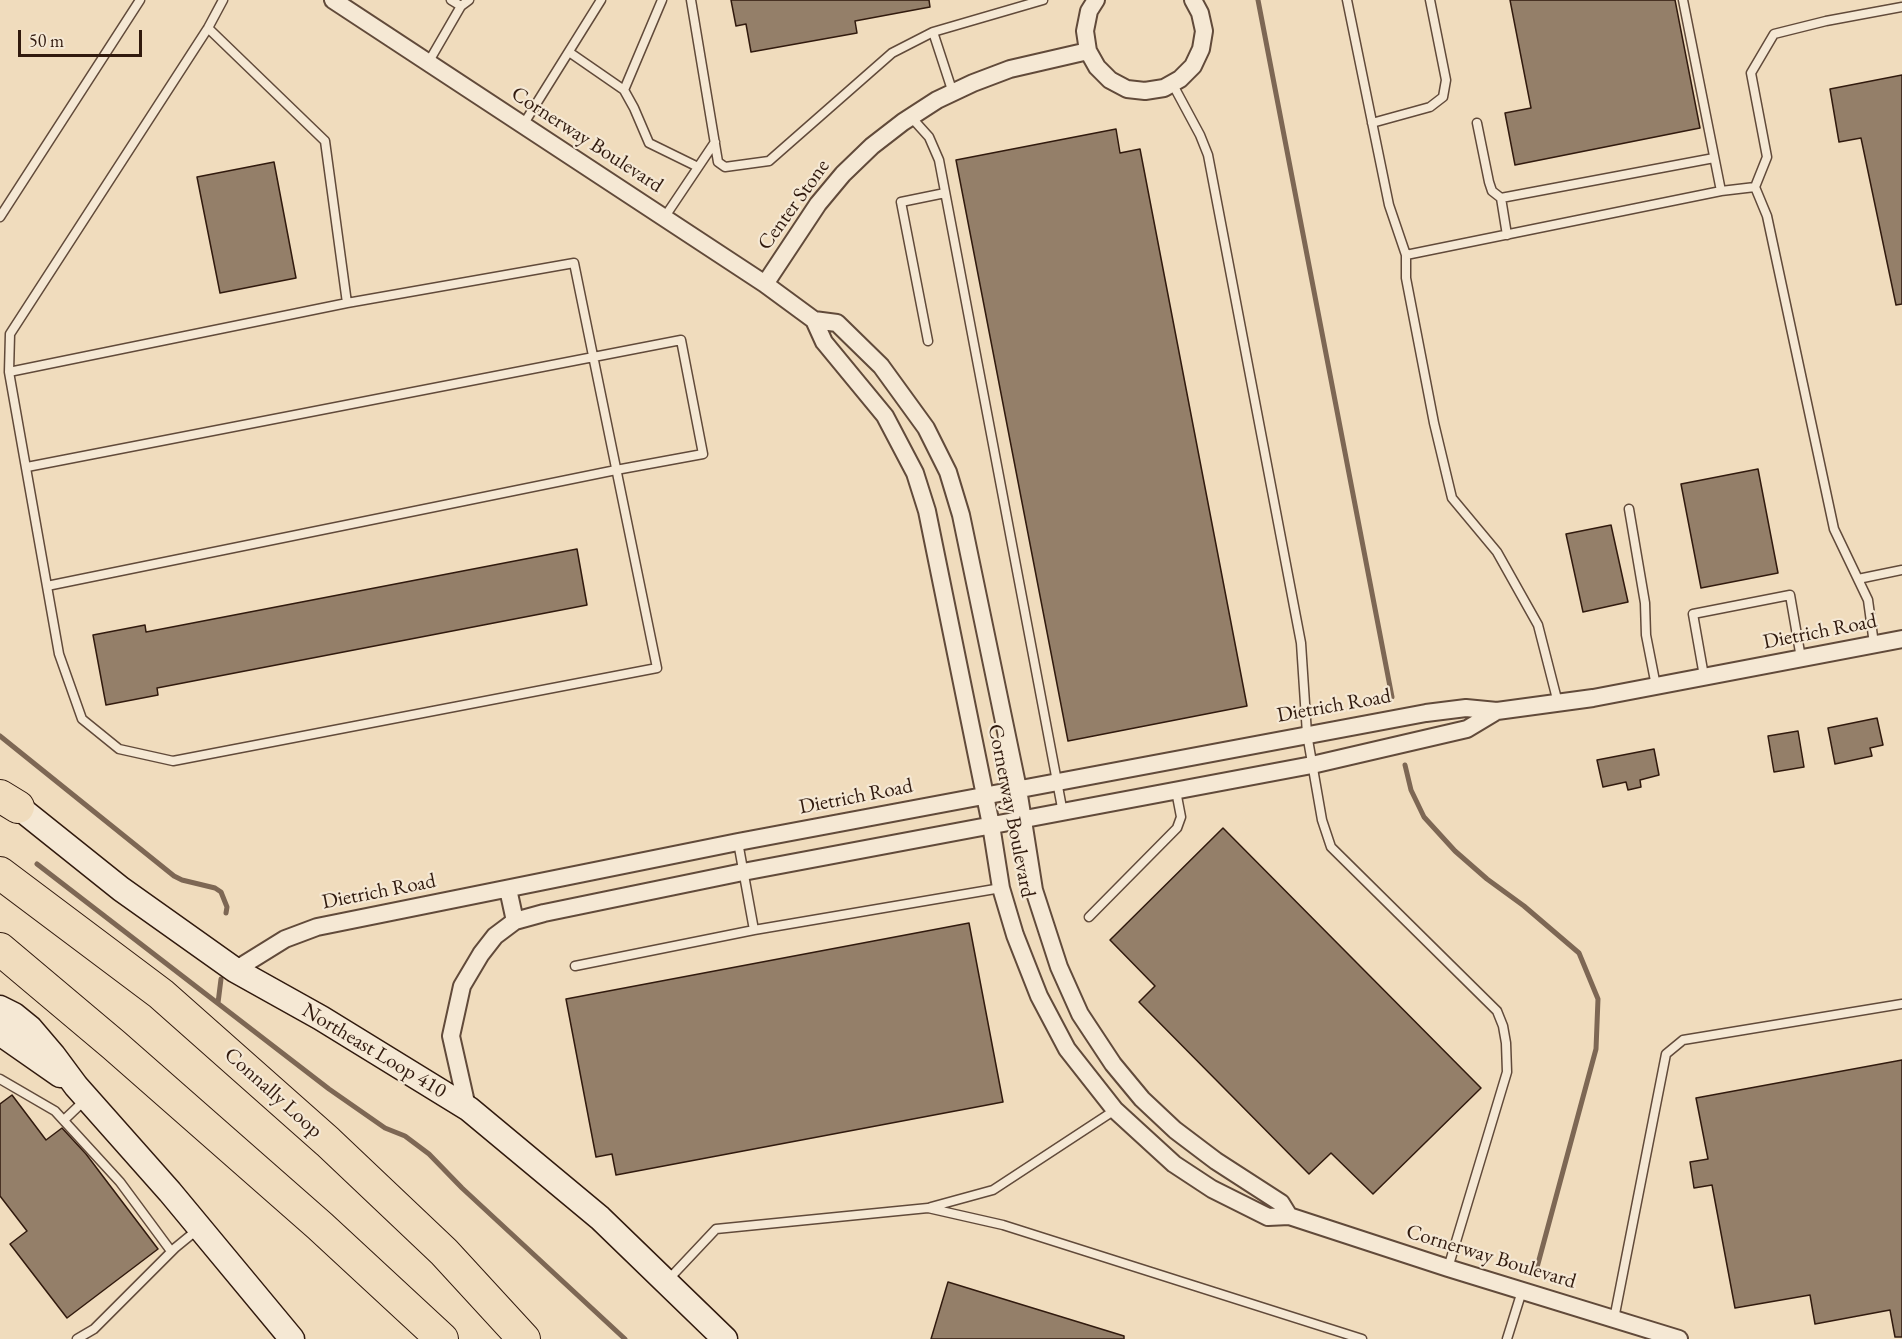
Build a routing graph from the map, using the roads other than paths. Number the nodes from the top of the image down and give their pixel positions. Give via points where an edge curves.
1 (140, 0) edge
2 (223, 0) edge
3 (333, 0) edge
4 (451, 0) edge
5 (469, 0) edge
6 (601, 0) edge
7 (662, 0) edge
8 (691, 0) edge
9 (1043, 0) edge
10 (1096, 0) edge
11 (1193, 0) edge
12 (1347, 0) edge
13 (1430, 0) edge
14 (1683, 0) edge
15 (461, 6) junction
16 (1902, 7) edge
17 (208, 28) junction
18 (933, 33) junction
19 (1088, 51) junction
20 (569, 52) junction
21 (428, 63) junction
22 (1172, 83) junction
23 (624, 90) junction
24 (953, 93) junction
25 (911, 117) junction
26 (1372, 123) junction
27 (1477, 123) dead end
28 (523, 125) junction
29 (715, 142) junction
30 (1714, 158) junction
31 (698, 167) junction
32 (1755, 187) junction
33 (1721, 191) junction
34 (945, 193) junction
35 (1501, 198) junction
36 (0, 217) edge
37 (664, 218) junction
38 (1507, 235) junction
39 (1406, 255) junction
40 (765, 284) junction
41 (347, 303) junction
42 (814, 320) junction
43 (928, 341) dead end
44 (593, 356) junction
45 (9, 372) junction
46 (27, 467) junction
47 (616, 470) junction
48 (1629, 509) dead end
49 (1902, 570) edge
50 (1858, 579) junction
51 (47, 586) junction
52 (1902, 639) edge
53 (1874, 644) junction
54 (1801, 658) junction
55 (1704, 676) junction
56 (1656, 686) junction
57 (1558, 703) junction
58 (1497, 711) junction
59 (1307, 734) junction
60 (1312, 765) junction
61 (1058, 781) junction
62 (1018, 789) junction
63 (1176, 791) junction
64 (985, 795) junction
65 (6, 798) edge
66 (1063, 813) junction
67 (1023, 820) junction
68 (991, 825) junction
69 (738, 842) junction
70 (743, 872) junction
71 (0, 873) edge
72 (1001, 888) junction
73 (508, 889) junction
74 (1089, 917) dead end
75 (515, 921) junction
76 (754, 930) junction
77 (0, 949) edge
78 (575, 966) dead end
79 (235, 970) junction
80 (1902, 1004) edge
81 (0, 1008) edge
82 (0, 1033) edge
83 (0, 1079) edge
84 (82, 1092) junction
85 (467, 1107) junction
86 (1115, 1110) junction
87 (64, 1120) junction
88 (928, 1208) junction
89 (1289, 1216) junction
90 (320, 1226) junction
91 (200, 1227) junction
92 (171, 1251) junction
93 (444, 1252) junction
94 (1448, 1268) junction
95 (666, 1282) junction
96 (1522, 1291) junction
97 (1614, 1319) junction
98 (77, 1339) edge
99 (292, 1339) edge
100 (415, 1339) edge
101 (442, 1339) edge
102 (524, 1339) edge
103 (537, 1339) edge
104 (725, 1339) edge
105 (1362, 1339) edge
106 (1507, 1339) edge
107 (1679, 1339) edge

1 - 36 lane
2 - 17 lane
3 - 21 street, Cornerway Boulevard
4 - 15 lane
5 - 15 lane
6 - 20 lane
7 - 23 lane
8 - 29 lane
9 - 18 lane
10 - 19 street via 1085,31
11 - 22 street via 1204,31 1201,49 1193,66
12 - 26 lane
13 - 26 lane via 1446,80 1443,97 1430,107
14 - 30 lane
15 - 21 lane
16 - 32 lane via 1774,34 1751,73 1767,157
17 - 41 lane via 325,141
17 - 45 lane via 10,334
18 - 24 lane
18 - 29 lane via 892,53 769,162 725,167 718,162
19 - 22 street via 1110,80 1127,88 1145,92
19 - 24 street, Center Stone via 1010,69
20 - 23 lane
20 - 28 lane
21 - 28 street, Cornerway Boulevard
22 - 59 lane via 1208,154 1300,643
23 - 31 lane via 649,142
24 - 25 street, Center Stone
25 - 34 lane via 929,137 939,160
25 - 40 street, Center Stone via 843,174 818,204
26 - 39 lane via 1389,205
27 - 35 lane via 1489,182
28 - 37 street, Cornerway Boulevard
29 - 31 lane
30 - 33 lane
30 - 35 lane
31 - 37 lane
32 - 33 lane
32 - 50 lane via 1767,216 1834,529
33 - 38 lane
34 - 43 lane via 901,202
34 - 61 lane
35 - 38 lane
37 - 40 street, Cornerway Boulevard
38 - 39 lane
39 - 57 lane via 1406,278 1452,498 1497,552 1538,625
40 - 42 street, Cornerway Boulevard
41 - 44 lane via 574,263
41 - 45 lane
42 - 62 street, Cornerway Boulevard via 837,323 880,366 927,428 948,472 961,515
42 - 64 street, Cornerway Boulevard via 824,342 885,417 915,473 940,569
44 - 46 lane
44 - 47 lane
44 - 47 lane via 681,339 703,454
45 - 46 lane
46 - 51 lane
47 - 51 lane
47 - 51 lane via 657,669 173,760 120,749 82,719 59,654
48 - 56 lane
49 - 50 lane
50 - 53 lane via 1868,600
52 - 53 street, Dietrich Road
53 - 54 street, Dietrich Road
54 - 55 street, Dietrich Road
54 - 55 lane via 1790,595 1693,614
55 - 56 street, Dietrich Road
56 - 57 street, Dietrich Road
57 - 58 street, Dietrich Road
58 - 59 street, Dietrich Road via 1466,708 1426,712
58 - 60 street, Dietrich Road via 1467,729
59 - 60 lane
59 - 61 street, Dietrich Road
60 - 63 street, Dietrich Road
60 - 94 lane via 1331,846 1497,1011 1503,1026 1507,1072
61 - 62 street, Dietrich Road
61 - 66 lane
62 - 64 street, Dietrich Road
62 - 67 street, Cornerway Boulevard
63 - 66 street, Dietrich Road
63 - 74 lane via 1180,817 1177,828
64 - 68 street, Cornerway Boulevard
64 - 69 street, Dietrich Road
65 - 79 main road, Northeast Loop 410 via 121,889
66 - 67 street, Dietrich Road
67 - 68 street, Dietrich Road
67 - 89 street, Cornerway Boulevard via 1034,890 1059,967 1080,1014 1113,1064 1175,1130 1281,1203
68 - 70 street, Dietrich Road
68 - 72 street, Cornerway Boulevard
69 - 70 lane
69 - 73 street, Dietrich Road
70 - 75 street, Dietrich Road
70 - 76 lane
71 - 93 highway, Connally Loop via 161,994 328,1142
72 - 76 lane
72 - 86 street, Cornerway Boulevard via 1039,996 1067,1049
73 - 75 street
73 - 79 street, Dietrich Road via 317,927 285,939
75 - 85 street, Dietrich Road via 480,954 462,986 451,1036
76 - 78 lane
77 - 90 highway
79 - 85 main road, Northeast Loop 410
80 - 97 lane via 1683,1040 1666,1054
81 - 84 main road via 30,1028
82 - 84 main road
83 - 87 lane
84 - 87 lane
84 - 91 main road
85 - 95 main road, Northeast Loop 410 via 600,1218
86 - 88 lane via 993,1190
86 - 89 street, Cornerway Boulevard via 1173,1164 1212,1189 1268,1216
87 - 92 lane via 120,1182
88 - 95 lane via 716,1229
88 - 105 lane via 1003,1225
89 - 94 street, Cornerway Boulevard
90 - 100 highway
90 - 101 highway
91 - 92 lane
91 - 99 main road
92 - 98 lane via 94,1329
93 - 102 highway, Connally Loop
93 - 103 highway
94 - 96 street, Cornerway Boulevard
95 - 104 main road, Northeast Loop 410
96 - 97 street, Cornerway Boulevard
96 - 106 lane
97 - 107 street, Cornerway Boulevard

